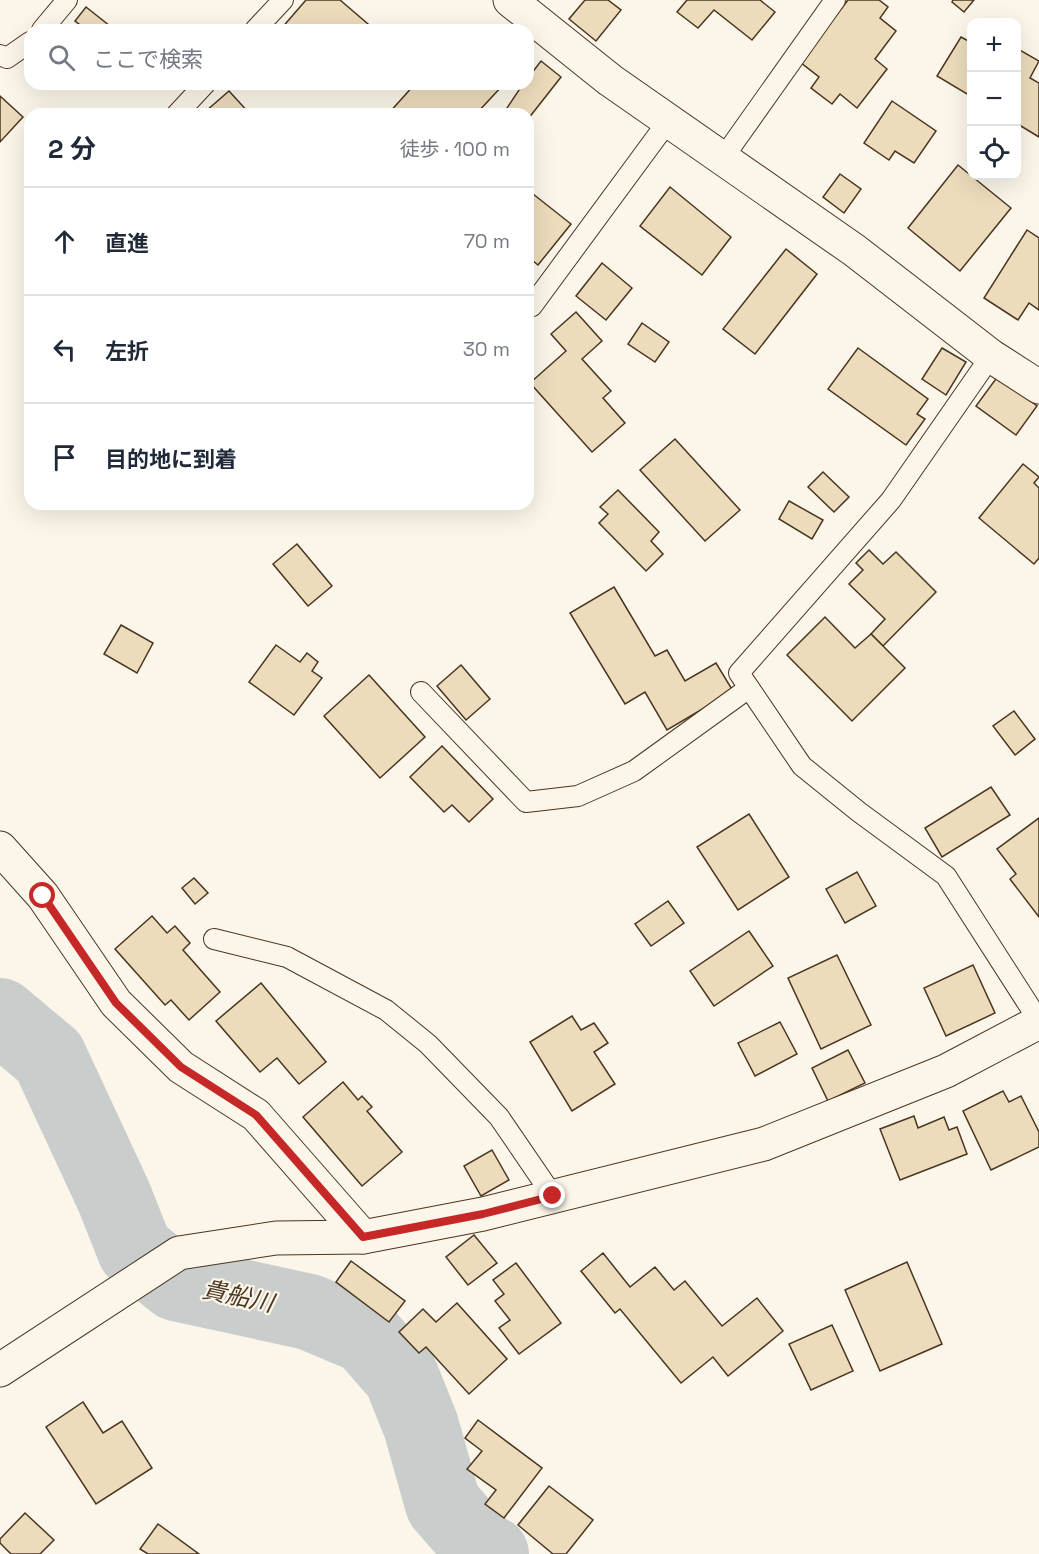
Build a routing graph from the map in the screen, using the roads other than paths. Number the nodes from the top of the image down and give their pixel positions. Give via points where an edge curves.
1 (67, 0) edge
2 (282, 0) edge
3 (510, 0) edge
4 (835, 0) edge
5 (47, 24) edge
6 (260, 24) edge
7 (24, 46) edge
8 (0, 55) edge
9 (199, 90) edge
10 (183, 108) edge
11 (669, 120) junction
12 (723, 158) junction
13 (534, 303) edge
14 (991, 356) junction
15 (1039, 387) edge
16 (749, 688) junction
17 (421, 692) dead end
18 (0, 848) edge
19 (214, 939) dead end
20 (1039, 1021) edge
21 (553, 1196) junction
22 (363, 1237) junction
23 (0, 1370) edge

1 - 5 lane
2 - 6 lane
3 - 11 street via 610,80
4 - 12 lane
7 - 8 lane via 7,58
9 - 10 lane
11 - 12 street
11 - 13 lane
12 - 14 street via 854,250
14 - 15 street
14 - 16 lane via 891,500 739,673
16 - 17 lane via 634,771 578,796 526,802
16 - 20 lane via 802,766 946,876
18 - 22 street via 43,896 116,1003 181,1067 256,1115
19 - 21 lane via 287,957 387,1010 428,1044 499,1117
20 - 21 street via 946,1071 764,1143
21 - 22 street
22 - 23 street via 276,1238 179,1253

